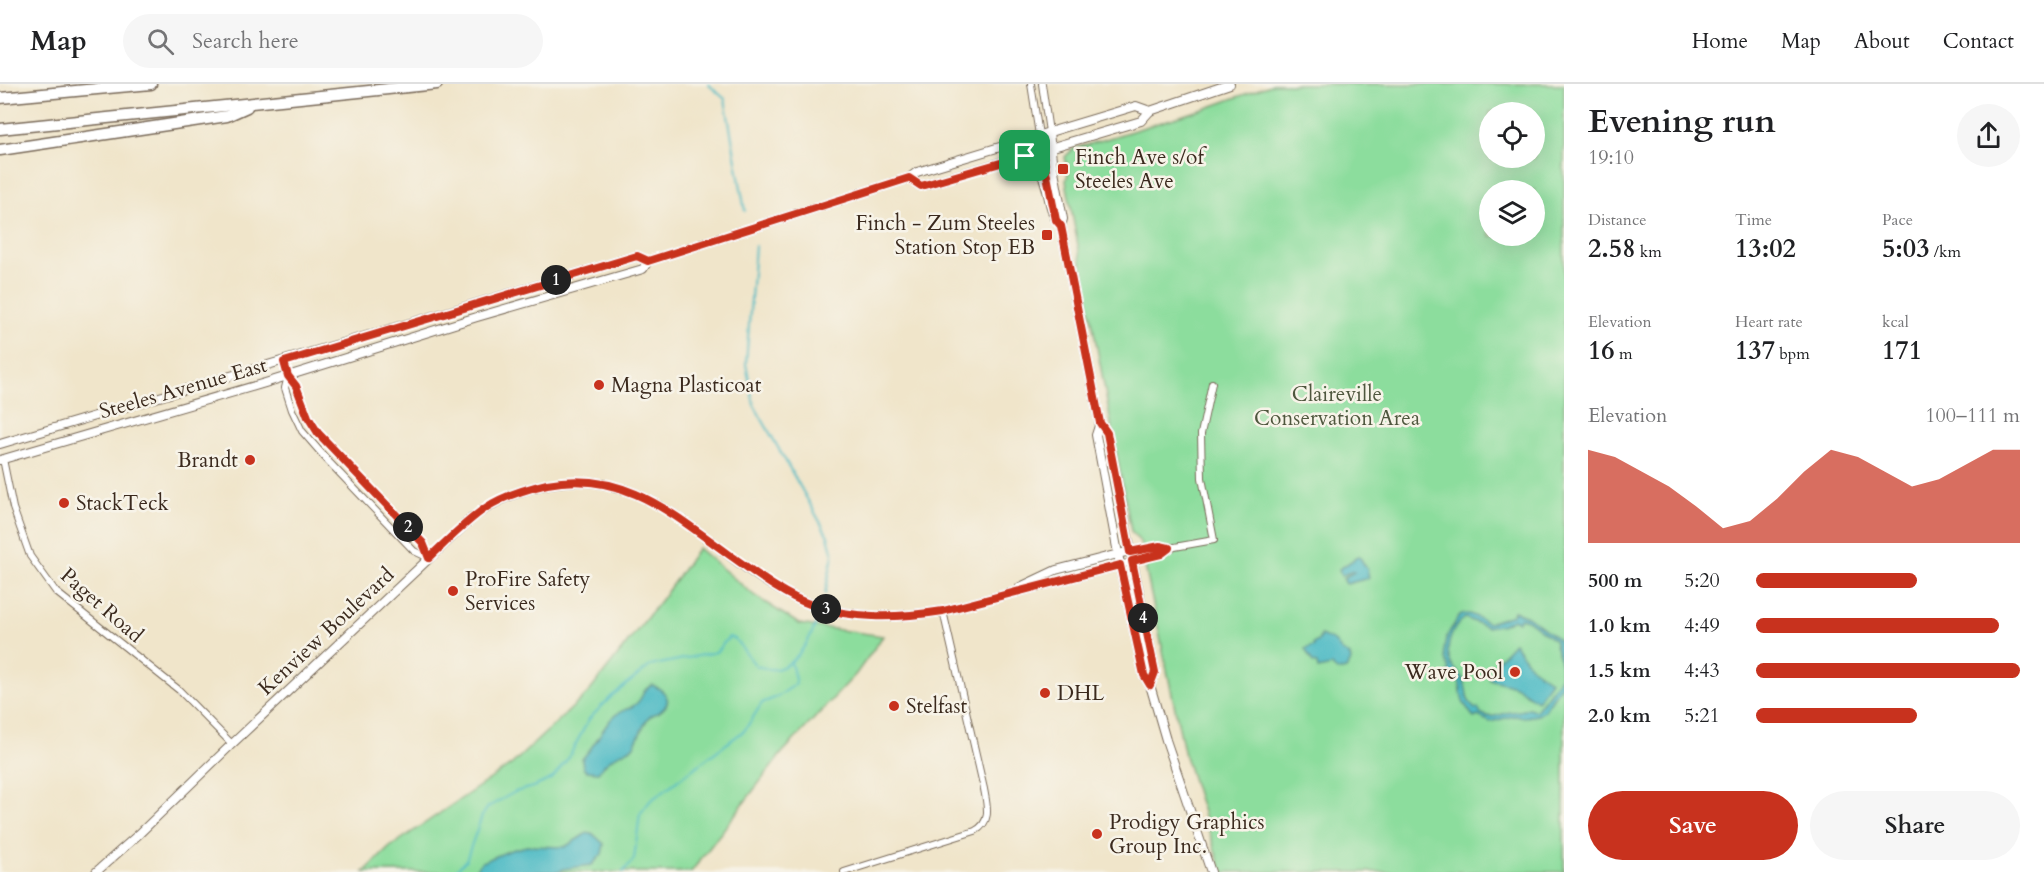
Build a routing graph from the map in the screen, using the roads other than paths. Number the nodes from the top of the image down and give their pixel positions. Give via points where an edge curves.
1 (151, 84) edge
2 (437, 84) edge
3 (1031, 84) edge
4 (1042, 84) edge
5 (1230, 84) edge
6 (127, 85) edge
7 (0, 98) edge
8 (257, 103) junction
9 (1150, 111) junction
10 (0, 129) edge
11 (1049, 132) junction
12 (1040, 135) junction
13 (0, 150) edge
14 (1047, 150) junction
15 (987, 167) junction
16 (909, 178) junction
17 (1058, 223) junction
18 (648, 261) junction
19 (284, 362) junction
20 (288, 376) junction
21 (1212, 383) dead end
22 (1100, 423) junction
23 (0, 444) edge
24 (338, 453) junction
25 (1, 459) edge
26 (329, 462) junction
27 (1169, 548) junction
28 (1130, 552) junction
29 (1118, 554) junction
30 (429, 558) junction
31 (1132, 561) junction
32 (1120, 565) junction
33 (1005, 594) junction
34 (943, 611) junction
35 (1150, 685) junction
36 (232, 744) junction
37 (96, 872) edge
38 (844, 872) edge
39 (1211, 872) edge

1 - 6 highway
2 - 8 highway
3 - 12 street
4 - 11 street
5 - 9 main road, Steeles Avenue East
6 - 7 highway
8 - 10 highway
8 - 13 highway via 227,116
9 - 11 main road, Steeles Avenue East via 1136,106
9 - 14 main road, Steeles Avenue East via 1141,121
11 - 12 main road, Steeles Avenue East
11 - 14 main road
12 - 14 main road
12 - 16 main road, Steeles Avenue East via 917,172
14 - 15 main road, Steeles Avenue East
14 - 17 main road
15 - 16 main road, Steeles Avenue East via 921,186
15 - 17 main road via 999,169 1022,163 1036,168 1043,175 1052,215
16 - 18 main road, Steeles Avenue East
17 - 22 main road
18 - 19 main road, Steeles Avenue East via 637,256
18 - 20 main road, Steeles Avenue East via 643,269
19 - 20 street
19 - 23 main road, Steeles Avenue East
20 - 24 street via 318,433
20 - 25 main road, Steeles Avenue East
20 - 26 street via 285,388 302,431
21 - 27 street via 1201,434 1204,488 1214,540
22 - 28 main road via 1107,433
22 - 29 main road via 1096,435
24 - 26 street
24 - 30 street via 423,543
25 - 36 street, Paget Road via 30,555 56,592 179,690
26 - 30 street via 414,551
27 - 28 street
27 - 31 street via 1161,554
28 - 29 street, Kenview Boulevard
28 - 31 main road
29 - 32 main road
29 - 33 street, Kenview Boulevard via 1056,570
30 - 34 street, Kenview Boulevard via 472,518 504,497 554,483 598,483 642,495 660,505 780,590 812,605 871,617
30 - 36 street, Kenview Boulevard
31 - 32 street
31 - 35 main road via 1155,672
32 - 33 street, Kenview Boulevard
32 - 35 main road via 1144,675
33 - 34 street, Kenview Boulevard
34 - 38 street via 984,789 987,818 975,831
35 - 39 main road
36 - 37 street, Kenview Boulevard

